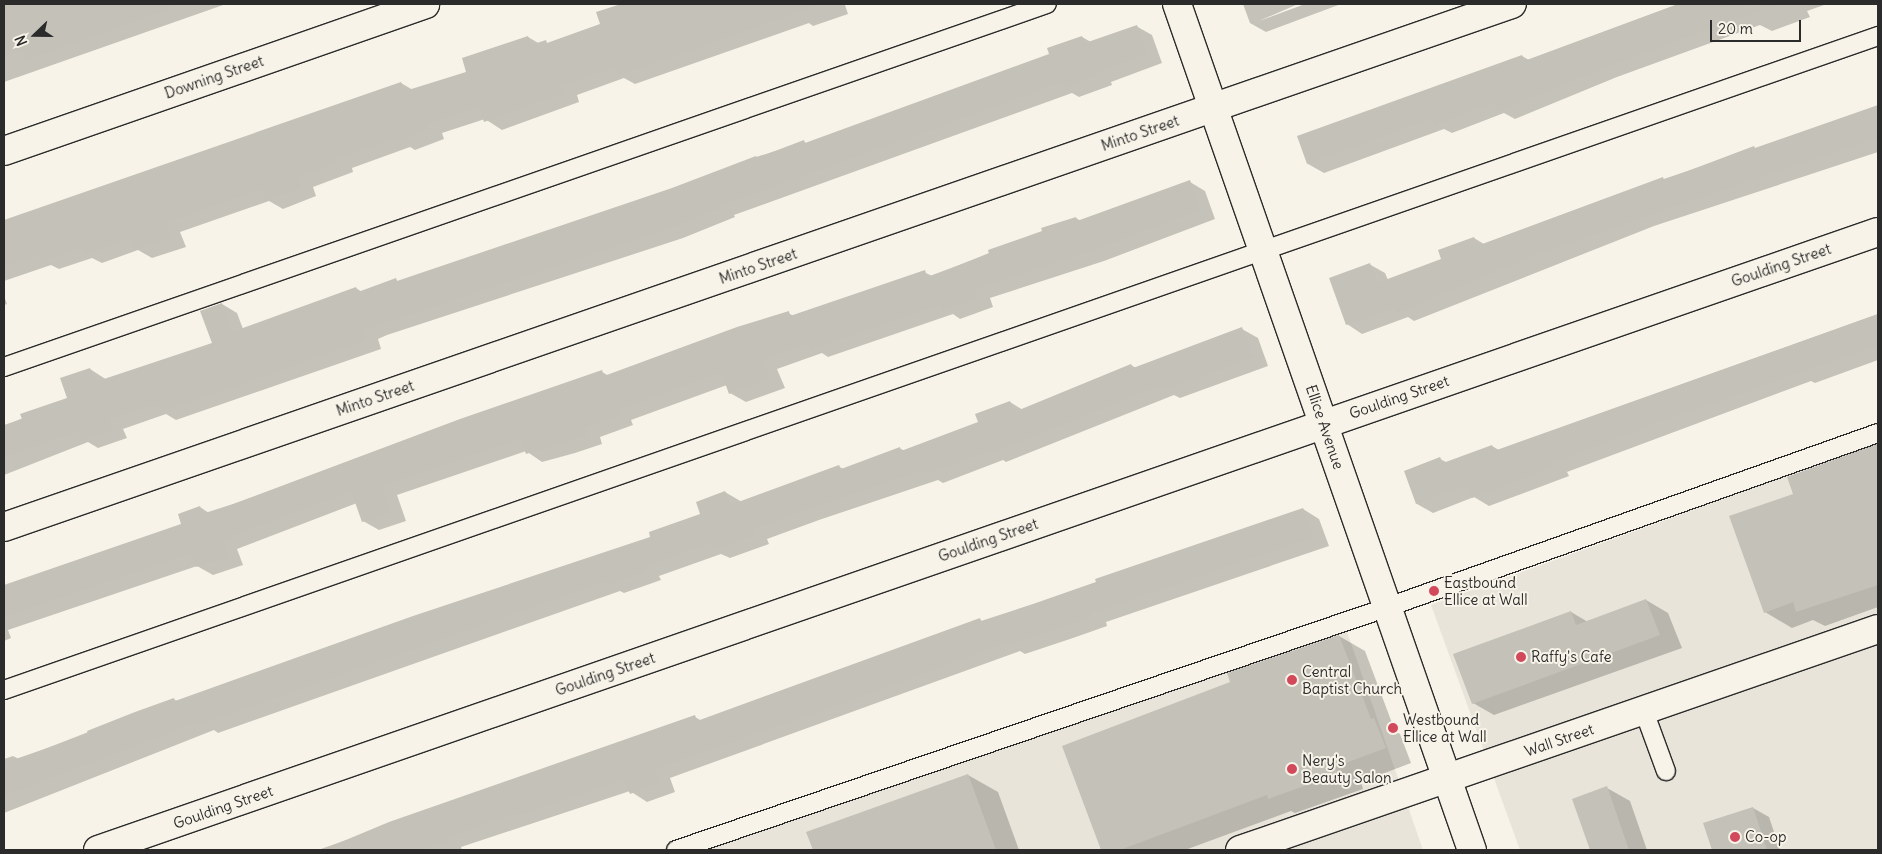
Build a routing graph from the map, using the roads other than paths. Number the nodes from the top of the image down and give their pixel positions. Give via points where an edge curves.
1 (425, 4) edge
2 (1047, 4) edge
3 (1177, 4) edge
4 (1512, 4) edge
5 (1878, 36) edge
6 (1215, 107) junction
7 (4, 151) edge
8 (1878, 232) edge
9 (1264, 250) junction
10 (4, 366) edge
11 (1324, 423) junction
12 (1878, 433) edge
13 (4, 527) edge
14 (1388, 607) junction
15 (1878, 629) edge
16 (4, 690) edge
17 (1644, 711) junction
18 (1666, 771) dead end
19 (1447, 778) junction
20 (98, 850) edge
21 (676, 850) edge
22 (1240, 850) edge
23 (1472, 850) edge

1 - 7 street, Downing Street
2 - 10 lane
3 - 6 street, Ellice Avenue
4 - 6 street, Minto Street
5 - 9 lane
6 - 9 street, Ellice Avenue
6 - 13 street, Minto Street
8 - 11 street, Goulding Street
9 - 11 street, Ellice Avenue
9 - 16 lane
11 - 14 street, Ellice Avenue
11 - 20 street, Goulding Street
12 - 14 lane
14 - 19 street, Ellice Avenue
14 - 21 lane
15 - 17 street, Wall Street
17 - 18 lane
17 - 19 street, Wall Street
19 - 22 street, Wall Street
19 - 23 street, Ellice Avenue

